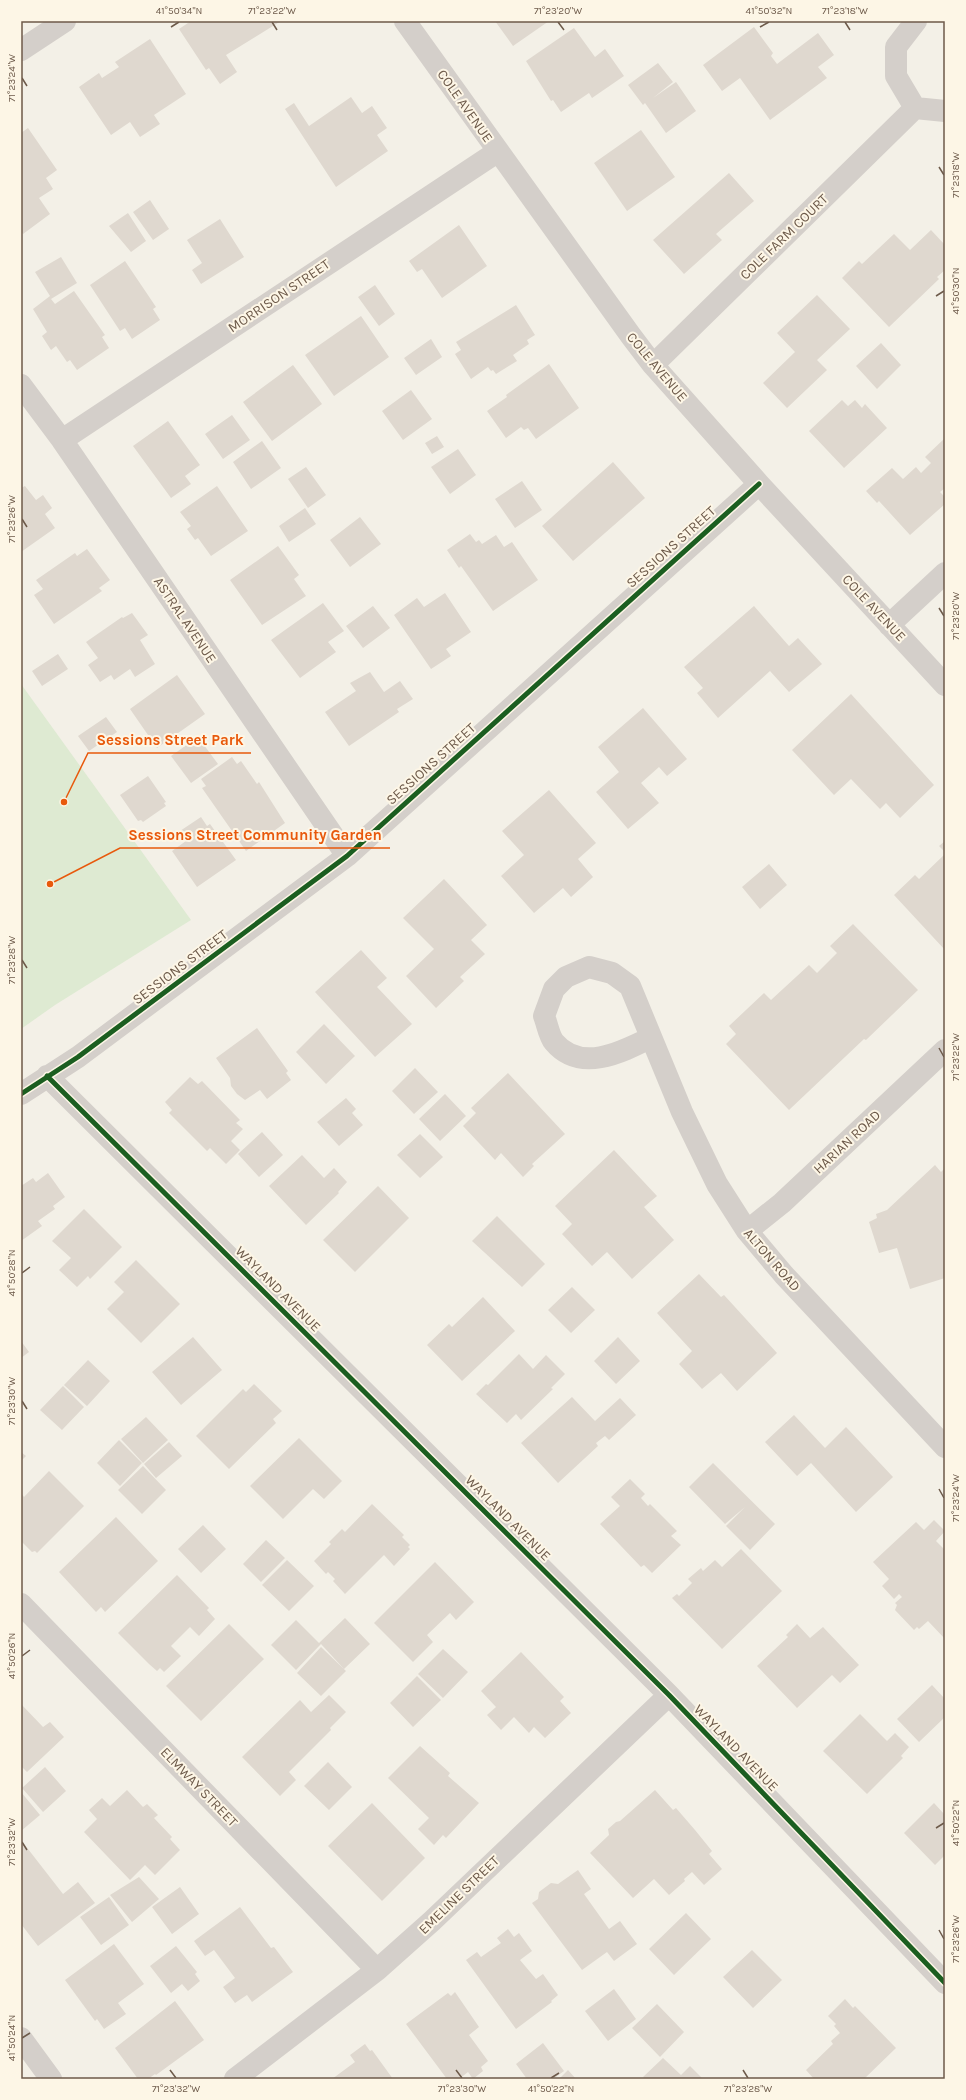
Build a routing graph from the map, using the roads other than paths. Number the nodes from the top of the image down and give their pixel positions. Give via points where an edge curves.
1 (65, 21) edge
2 (405, 21) edge
3 (916, 21) edge
4 (21, 50) edge
5 (915, 108) junction
6 (945, 111) edge
7 (497, 152) junction
8 (653, 365) junction
9 (21, 385) edge
10 (62, 440) junction
11 (759, 484) junction
12 (945, 573) edge
13 (889, 625) junction
14 (945, 685) edge
15 (347, 856) junction
16 (650, 1038) junction
17 (945, 1050) edge
18 (47, 1076) junction
19 (21, 1094) edge
20 (746, 1231) junction
21 (945, 1447) edge
22 (21, 1604) edge
23 (669, 1695) junction
24 (377, 1970) junction
25 (945, 1982) edge
26 (21, 2038) edge
27 (51, 2079) edge
28 (235, 2079) edge

1 - 4 street
2 - 7 street, COLE AVENUE
3 - 5 street via 896,47 896,76
5 - 6 street
5 - 8 street, COLE FARM COURT
7 - 8 street, COLE AVENUE
7 - 10 street, MORRISON STREET
8 - 11 street, COLE AVENUE
9 - 10 street, ASTRAL AVENUE
10 - 15 street, ASTRAL AVENUE
11 - 13 street, COLE AVENUE
11 - 15 street, SESSIONS STREET
12 - 13 street
13 - 14 street, COLE AVENUE
15 - 18 street, SESSIONS STREET via 78,1057
16 - 16 street, ALTON ROAD via 621,1053 596,1058 575,1058 553,1041 544,1016 554,990 566,977 589,967 612,973 630,986
16 - 20 street, ALTON ROAD via 717,1184
17 - 20 street, HARIAN ROAD via 782,1203
18 - 19 street, SESSIONS STREET
18 - 23 street, WAYLAND AVENUE
20 - 21 street, ALTON ROAD
22 - 24 street, ELMWAY STREET
23 - 24 street, EMELINE STREET via 432,1921
23 - 25 street, WAYLAND AVENUE
24 - 28 street, EMELINE STREET
26 - 27 street

